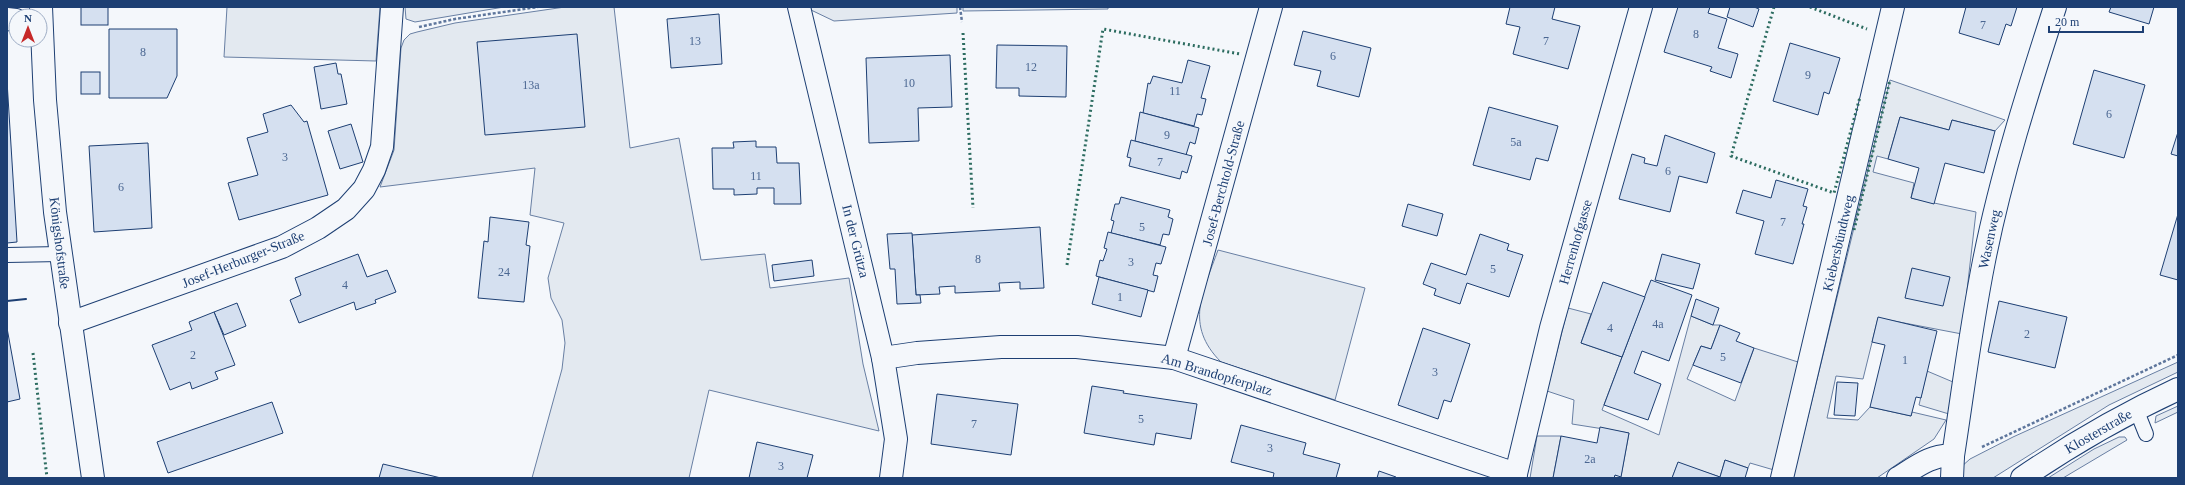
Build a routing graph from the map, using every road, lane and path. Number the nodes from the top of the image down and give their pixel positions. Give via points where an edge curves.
1 (392, 7) edge
2 (538, 7) edge
3 (800, 7) edge
4 (960, 7) edge
5 (1271, 7) edge
6 (1641, 7) edge
7 (1893, 7) edge
8 (2055, 7) edge
9 (962, 22) dead end
10 (391, 31) junction
11 (42, 48) edge
12 (60, 254) junction
13 (7, 255) edge
14 (70, 323) junction
15 (2178, 355) edge
16 (883, 358) junction
17 (1174, 358) junction
18 (2178, 389) edge
19 (2136, 409) junction
20 (2146, 434) dead end
21 (1952, 466) edge
22 (1515, 476) edge
23 (93, 478) edge
24 (891, 478) edge
25 (1782, 478) edge
26 (1898, 478) edge
27 (2022, 478) edge

1 - 10 street, Josef-Herburger-Straße
2 - 10 path
3 - 16 street, In der Grütza
4 - 9 path
5 - 17 street, Josef-Berchtold-Straße
6 - 22 street, Herrenhofgasse via 1551,328
7 - 25 street, Kiebersbündtweg
8 - 21 street, Wasenweg via 2023,106 1987,247
10 - 14 street, Josef-Herburger-Straße via 382,147 364,189 346,209 318,228 282,247
11 - 12 street, Königshofstraße
12 - 13 lane
12 - 14 street, Königshofstraße
14 - 23 street, Königshofstraße
15 - 21 path via 1989,444
16 - 17 street, Am Brandopferplatz via 917,352 1001,347 1077,347
16 - 24 street, In der Grütza via 896,439
17 - 22 street, Am Brandopferplatz
18 - 19 street, Klosterstraße
19 - 20 lane
19 - 27 street, Klosterstraße
21 - 26 street via 1942,455 1929,459

